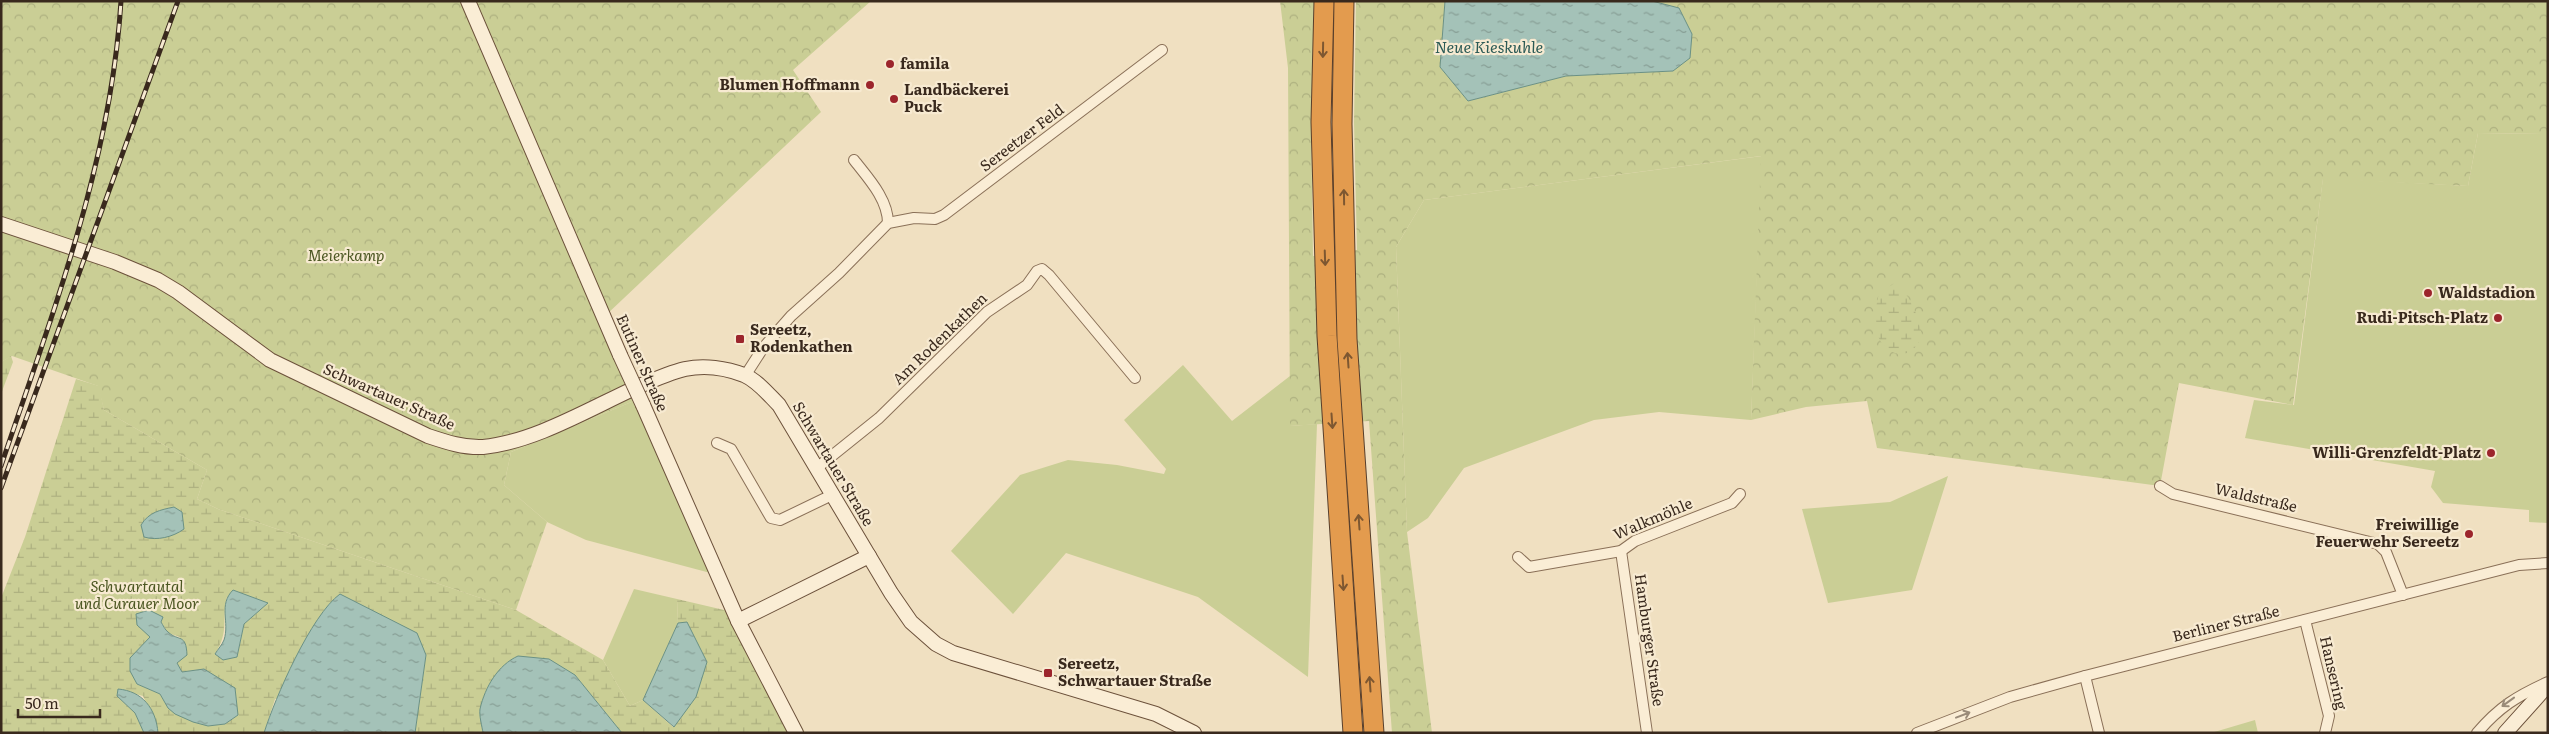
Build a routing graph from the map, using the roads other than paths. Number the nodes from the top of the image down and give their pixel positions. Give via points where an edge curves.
1 (468, 1) edge
2 (1324, 1) edge
3 (1344, 1) edge
4 (1162, 50) dead end
5 (854, 160) dead end
6 (888, 223) junction
7 (1, 224) edge
8 (745, 376) junction
9 (1135, 378) dead end
10 (717, 442) dead end
11 (818, 467) junction
12 (2160, 486) dead end
13 (834, 494) junction
14 (1740, 494) dead end
15 (1621, 551) junction
16 (869, 556) junction
17 (1518, 557) dead end
18 (2548, 563) edge
19 (2403, 595) junction
20 (2305, 620) junction
21 (738, 621) junction
22 (2085, 676) junction
23 (2548, 684) edge
24 (796, 733) edge
25 (1194, 733) edge
26 (1353, 733) edge
27 (1374, 733) edge
28 (1647, 733) edge
29 (1917, 733) edge
30 (2099, 733) edge
31 (2325, 733) edge
32 (2477, 733) edge
33 (2506, 733) edge

1 - 21 street, Eutiner Straße, bridge
2 -> 26 highway via 1321,122 1327,336
27 -> 3 highway via 1347,338 1342,124
4 - 6 street, Sereetzer Feld via 944,215 935,220 914,218
5 - 6 street via 888,211
6 - 8 street via 791,316 763,348
7 - 8 street, Schwartauer Straße via 150,276 178,292 270,360 428,436 454,444 483,447 509,443 684,369 704,367
8 - 11 street, Schwartauer Straße via 779,405
9 - 11 street, Am Rodenkathen via 1062,289 1042,270 1036,271 1027,284 987,312 879,418
10 - 13 street via 730,450 771,518 780,520
11 - 13 street, Schwartauer Straße
12 - 19 street, Waldstraße via 2173,494 2378,544 2386,552
13 - 16 street, Schwartauer Straße
14 - 15 street, Walkmöhle via 1732,503 1635,541
15 - 17 street, Walkmöhle via 1529,567
15 - 28 street, Hamburger Straße
16 - 21 street
16 - 25 street, Schwartauer Straße via 911,622 936,644 972,661 1156,714
18 - 19 street, Berliner Straße via 2519,566
19 - 20 street, Berliner Straße
20 - 22 street, Berliner Straße
20 - 31 street, Hansering via 2329,716
21 - 24 street, Eutiner Straße
29 -> 22 street, Berliner Straße via 2010,697
22 - 30 street
23 -> 32 street via 2516,697 2494,713
23 - 33 street

